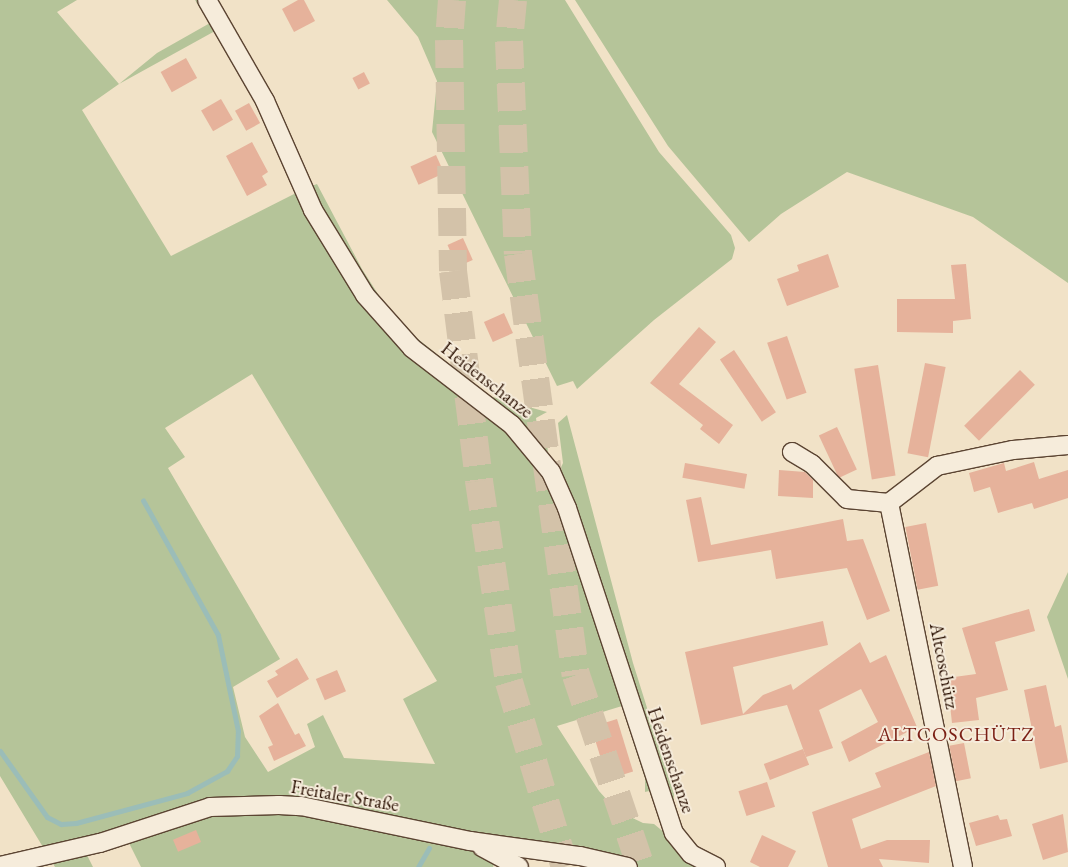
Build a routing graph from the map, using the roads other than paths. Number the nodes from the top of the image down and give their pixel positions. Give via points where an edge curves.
1 (207, 0) edge
2 (1068, 445) edge
3 (792, 452) dead end
4 (889, 503) junction
5 (470, 841) junction
6 (0, 866) edge
7 (519, 867) edge
8 (628, 867) edge
9 (716, 867) edge
10 (963, 867) edge

1 - 9 street, Heidenschanze via 265,101 313,210 364,295 412,348 512,425 550,472 567,508 674,833 687,850
2 - 4 street via 1013,450 937,466
3 - 4 street via 818,469 847,499
4 - 10 street, Altcoschütz
5 - 6 street, Freitaler Straße via 301,806 210,807 100,843
5 - 7 street
5 - 8 street, Freitaler Straße via 580,856

